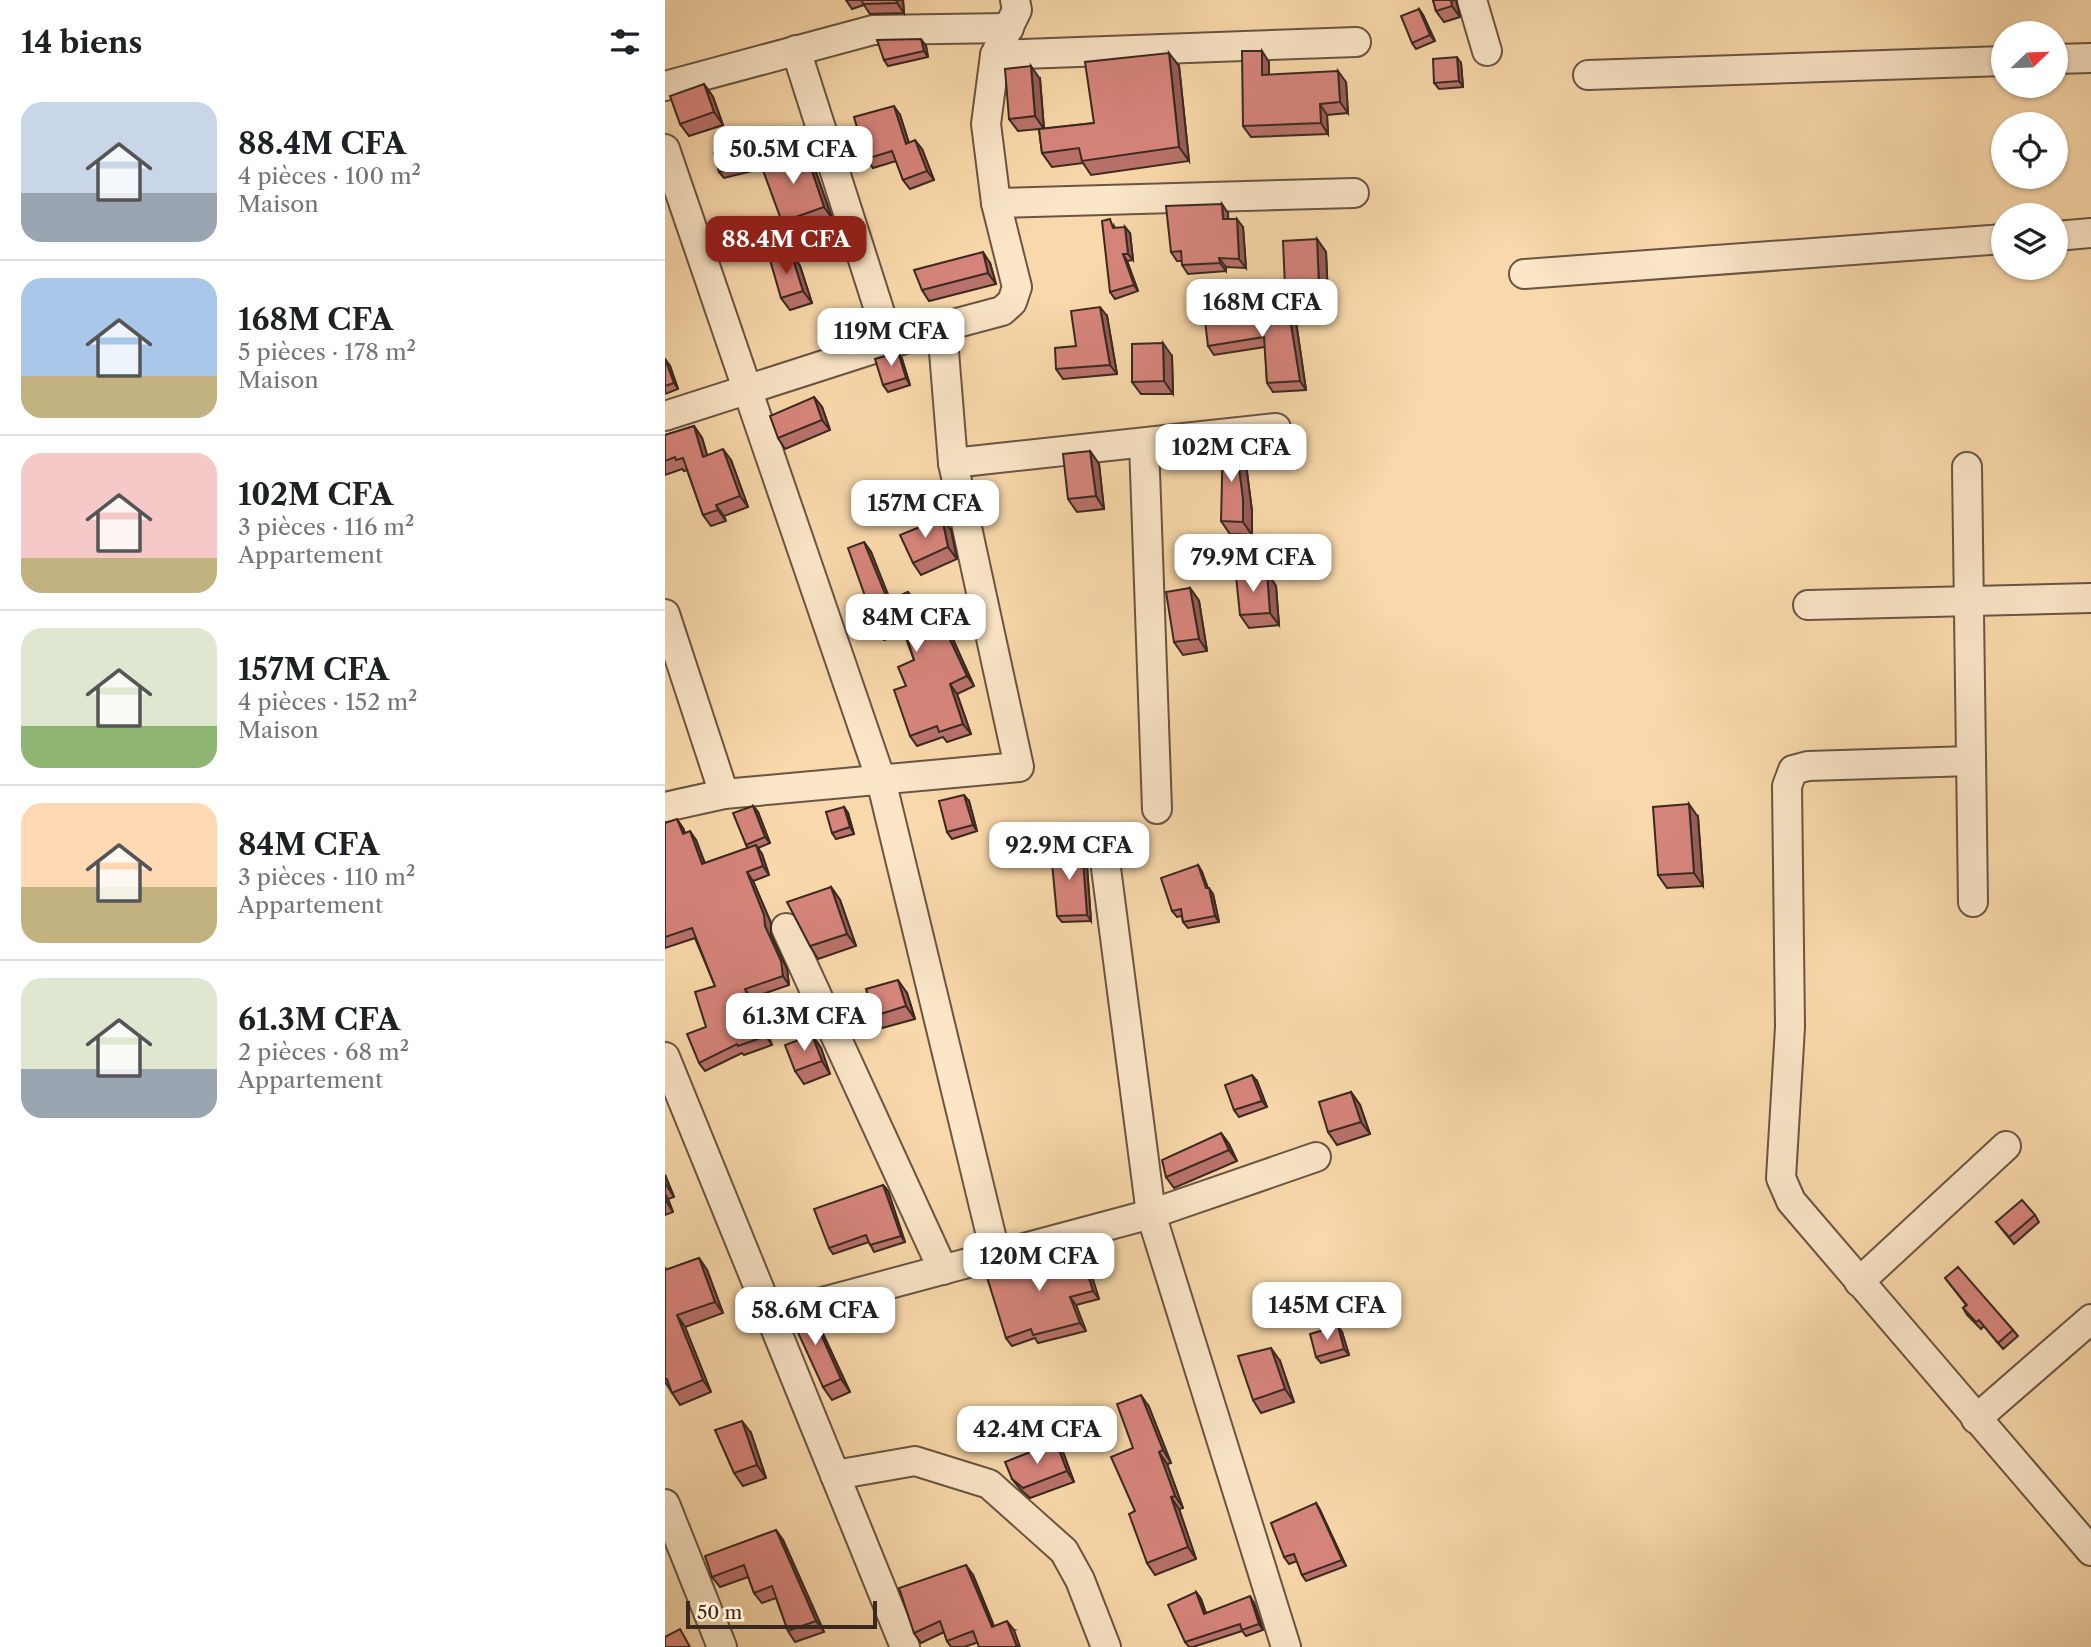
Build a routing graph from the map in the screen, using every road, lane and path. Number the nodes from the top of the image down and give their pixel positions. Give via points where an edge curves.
1 (1016, 0) edge
2 (1472, 0) edge
3 (1009, 28) junction
4 (1356, 42) dead end
5 (796, 50) junction
6 (1487, 51) dead end
7 (995, 55) junction
8 (2091, 58) edge
9 (2069, 59) edge
10 (1991, 61) edge
11 (1588, 75) dead end
12 (665, 86) edge
13 (665, 149) edge
14 (1354, 193) dead end
15 (996, 203) junction
16 (2091, 233) edge
17 (2068, 235) edge
18 (1991, 240) edge
19 (1524, 274) dead end
20 (942, 327) junction
21 (890, 344) junction
22 (746, 390) junction
23 (665, 416) edge
24 (1276, 429) dead end
25 (1144, 443) junction
26 (953, 463) junction
27 (1967, 467) dead end
28 (2091, 598) edge
29 (1969, 601) junction
30 (1808, 605) dead end
31 (665, 614) edge
32 (1971, 761) junction
33 (881, 780) junction
34 (724, 794) junction
35 (665, 807) edge
36 (1157, 809) dead end
37 (1103, 845) dead end
38 (1973, 902) dead end
39 (786, 928) dead end
40 (665, 1056) edge
41 (2006, 1146) dead end
42 (1315, 1157) dead end
43 (1151, 1214) junction
44 (996, 1256) junction
45 (943, 1270) junction
46 (1859, 1282) junction
47 (771, 1316) junction
48 (2091, 1319) edge
49 (1976, 1419) junction
50 (835, 1475) junction
51 (665, 1504) edge
52 (2091, 1551) edge
53 (722, 1647) edge
54 (905, 1647) edge
55 (1106, 1647) edge
56 (1286, 1647) edge

1 - 3 street
2 - 6 street
3 - 5 street via 873,30
3 - 7 street
4 - 7 street
5 - 12 street
5 - 21 street
7 - 15 street via 986,124
8 - 9 street
10 - 11 street
13 - 22 street
14 - 15 street
15 - 20 street via 1017,287 1012,302 1002,311
16 - 17 street
18 - 19 street
20 - 21 street
20 - 26 street
21 - 22 street
22 - 23 street
22 - 33 street
24 - 25 street
25 - 26 street
25 - 36 street
26 - 33 street via 1019,767
27 - 29 street
28 - 29 street
29 - 30 street
29 - 32 street
31 - 34 street
32 - 38 street
32 - 46 street via 1808,766 1793,770 1787,786 1790,1027 1781,1178 1791,1201
33 - 34 street
33 - 44 street
34 - 35 street
37 - 43 street
39 - 45 street
40 - 47 street
41 - 46 street
42 - 43 street
43 - 44 street
43 - 56 street
44 - 45 street
45 - 47 street
46 - 49 street
47 - 50 street
48 - 49 street
49 - 52 street
50 - 54 street
50 - 55 street via 915,1461 989,1484 1065,1551
51 - 53 street

